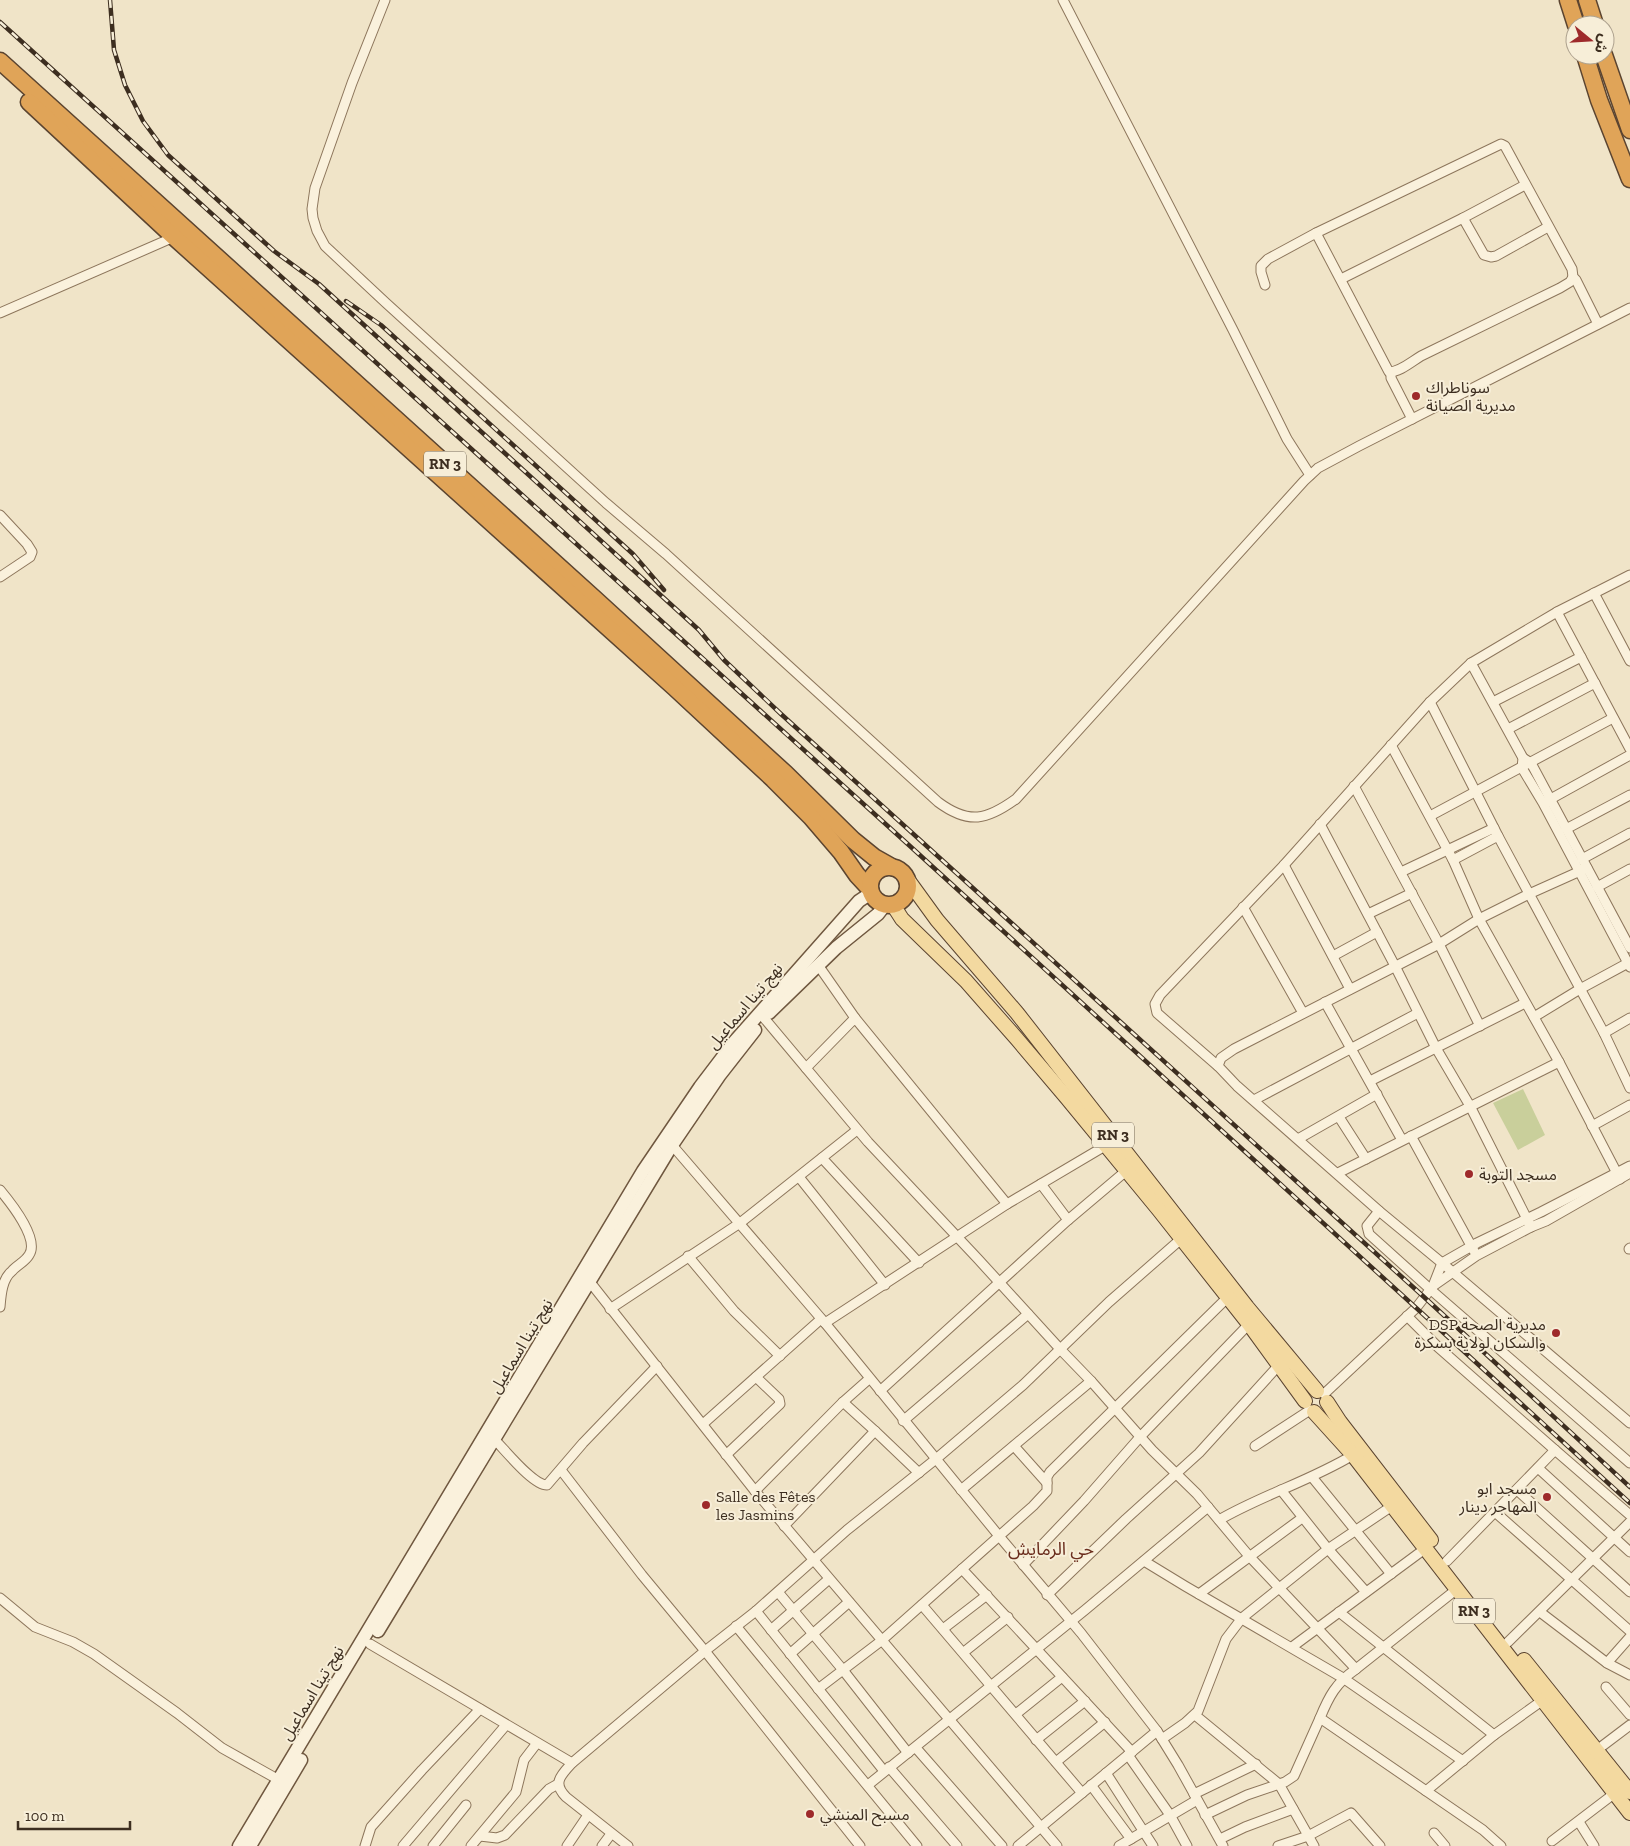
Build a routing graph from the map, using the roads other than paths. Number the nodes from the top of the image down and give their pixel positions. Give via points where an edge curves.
1 (386, 0) edge
2 (1063, 0) edge
3 (1568, 0) edge
4 (1587, 0) edge
5 (1573, 15) edge
6 (1592, 15) edge
7 (0, 60) edge
8 (1588, 65) edge
9 (1607, 65) edge
10 (0, 75) edge
11 (1630, 130) edge
12 (1630, 179) edge
13 (1525, 185) junction
14 (1464, 218) junction
15 (1548, 227) junction
16 (1316, 233) junction
17 (174, 237) junction
18 (1573, 277) junction
19 (1341, 279) junction
20 (1265, 285) dead end
21 (1628, 307) edge
22 (0, 313) edge
23 (1598, 324) junction
24 (1391, 372) junction
25 (1412, 420) junction
26 (1310, 475) junction
27 (0, 515) edge
28 (1630, 574) edge
29 (0, 577) edge
30 (1594, 593) junction
31 (1557, 612) junction
32 (1580, 657) junction
33 (1630, 661) edge
34 (1471, 662) junction
35 (1595, 683) junction
36 (1430, 702) junction
37 (1493, 702) junction
38 (1614, 718) junction
39 (1508, 729) junction
40 (1391, 745) junction
41 (1630, 749) edge
42 (1630, 755) edge
43 (1522, 763) junction
44 (1531, 763) junction
45 (1354, 786) junction
46 (1476, 792) junction
47 (1630, 795) edge
48 (1547, 801) junction
49 (1430, 816) junction
50 (1320, 824) junction
51 (1494, 828) junction
52 (1566, 829) junction
53 (1630, 833) edge
54 (1498, 836) junction
55 (1448, 850) junction
56 (1582, 859) junction
57 (1453, 860) junction
58 (1284, 865) junction
59 (890, 866) junction
60 (1630, 869) edge
61 (1583, 870) junction
62 (1401, 872) junction
63 (908, 880) junction
64 (1597, 887) junction
65 (870, 891) junction
66 (1412, 893) junction
67 (1529, 894) junction
68 (889, 905) junction
69 (1243, 907) junction
70 (1368, 914) junction
71 (1479, 919) junction
72 (1377, 932) junction
73 (1627, 936) edge
74 (1440, 944) junction
75 (1630, 948) edge
76 (1332, 956) junction
77 (818, 965) junction
78 (1629, 965) edge
79 (1395, 966) junction
80 (1350, 989) junction
81 (1580, 989) junction
82 (1325, 1002) junction
83 (1525, 1002) junction
84 (1303, 1013) junction
85 (1418, 1013) junction
86 (1534, 1017) junction
87 (764, 1018) junction
88 (855, 1018) junction
89 (1630, 1018) edge
90 (1480, 1026) junction
91 (1604, 1033) junction
92 (1436, 1048) junction
93 (1351, 1049) junction
94 (1559, 1062) junction
95 (1218, 1066) junction
96 (806, 1068) junction
97 (1370, 1081) junction
98 (1630, 1088) edge
99 (1377, 1094) junction
100 (1254, 1100) junction
101 (1630, 1105) edge
102 (1470, 1106) junction
103 (1339, 1117) junction
104 (1592, 1126) junction
105 (858, 1130) junction
106 (1411, 1136) junction
107 (1298, 1139) junction
108 (1402, 1140) junction
109 (672, 1145) junction
110 (1104, 1146) junction
111 (822, 1158) junction
112 (1366, 1158) junction
113 (1630, 1166) edge
114 (1126, 1170) junction
115 (1338, 1173) junction
116 (1630, 1173) edge
117 (1618, 1176) junction
118 (799, 1177) junction
119 (1041, 1184) junction
120 (0, 1190) edge
121 (1007, 1204) junction
122 (1379, 1211) junction
123 (1068, 1220) junction
124 (740, 1223) junction
125 (1528, 1223) junction
126 (957, 1238) junction
127 (1181, 1239) junction
128 (1472, 1246) junction
129 (688, 1256) junction
130 (1476, 1256) junction
131 (1442, 1262) junction
132 (919, 1263) junction
133 (1453, 1273) junction
134 (586, 1278) junction
135 (999, 1283) junction
136 (885, 1285) junction
137 (1431, 1288) junction
138 (1227, 1298) junction
139 (0, 1307) edge
140 (610, 1309) junction
141 (1028, 1314) junction
142 (1407, 1316) junction
143 (823, 1321) junction
144 (1249, 1324) junction
145 (1061, 1350) junction
146 (780, 1356) junction
147 (1278, 1365) junction
148 (657, 1366) junction
149 (756, 1377) junction
150 (869, 1379) junction
151 (1091, 1381) junction
152 (880, 1391) junction
153 (1322, 1396) junction
154 (843, 1402) junction
155 (1116, 1408) junction
156 (1310, 1408) junction
157 (903, 1420) junction
158 (1629, 1420) edge
159 (703, 1424) junction
160 (875, 1431) junction
161 (491, 1436) junction
162 (1140, 1437) junction
163 (1014, 1446) junction
164 (1255, 1446) dead end
165 (1555, 1450) junction
166 (726, 1455) junction
167 (1353, 1456) junction
168 (936, 1459) junction
169 (1630, 1463) edge
170 (1538, 1468) junction
171 (561, 1470) junction
172 (919, 1473) junction
173 (1177, 1473) junction
174 (1312, 1477) junction
175 (1047, 1483) junction
176 (961, 1490) junction
177 (1281, 1490) junction
178 (1517, 1490) junction
179 (755, 1491) junction
180 (1392, 1506) junction
181 (1208, 1507) junction
182 (1495, 1512) junction
183 (1630, 1515) edge
184 (1302, 1518) junction
185 (1219, 1520) junction
186 (1630, 1522) edge
187 (784, 1526) junction
188 (1354, 1531) junction
189 (999, 1536) junction
190 (1615, 1538) junction
191 (1426, 1548) junction
192 (1328, 1549) junction
193 (1630, 1552) edge
194 (1249, 1556) junction
195 (1592, 1558) junction
196 (814, 1559) junction
197 (1144, 1560) junction
198 (1447, 1561) junction
199 (1023, 1565) junction
200 (962, 1569) junction
201 (1391, 1574) junction
202 (829, 1579) junction
203 (1570, 1580) junction
204 (1280, 1588) junction
205 (1457, 1589) junction
206 (778, 1592) junction
207 (1366, 1592) junction
208 (1630, 1592) edge
209 (1199, 1594) junction
210 (986, 1595) junction
211 (1047, 1595) junction
212 (0, 1598) edge
213 (849, 1602) junction
214 (922, 1605) junction
215 (756, 1610) junction
216 (794, 1612) junction
217 (1339, 1612) junction
218 (1540, 1612) junction
219 (1008, 1617) junction
220 (1242, 1618) junction
221 (1070, 1622) junction
222 (736, 1626) junction
223 (1317, 1627) junction
224 (771, 1630) junction
225 (943, 1630) junction
226 (1630, 1631) edge
227 (813, 1634) junction
228 (1630, 1637) edge
229 (881, 1640) junction
230 (1508, 1642) junction
231 (370, 1644) junction
232 (1292, 1647) junction
233 (1384, 1647) junction
234 (1036, 1649) junction
235 (705, 1651) junction
236 (964, 1652) junction
237 (790, 1654) junction
238 (1607, 1663) junction
239 (1356, 1669) junction
240 (843, 1670) junction
241 (1630, 1675) edge
242 (1062, 1678) junction
243 (1343, 1678) junction
244 (990, 1685) junction
245 (1606, 1687) dead end
246 (818, 1689) junction
247 (1543, 1700) junction
248 (1085, 1701) junction
249 (480, 1709) junction
250 (1016, 1714) junction
251 (1195, 1714) junction
252 (1630, 1715) edge
253 (1320, 1718) junction
254 (949, 1720) junction
255 (1104, 1722) junction
256 (506, 1724) junction
257 (1630, 1725) edge
258 (1159, 1735) junction
259 (1494, 1735) junction
260 (1036, 1740) junction
261 (537, 1743) junction
262 (912, 1750) junction
263 (1597, 1750) junction
264 (1130, 1754) junction
265 (1463, 1761) junction
266 (1056, 1762) junction
267 (572, 1763) junction
268 (1256, 1764) junction
269 (886, 1769) junction
270 (1106, 1773) junction
271 (279, 1780) junction
272 (558, 1784) junction
273 (1279, 1784) junction
274 (868, 1785) junction
275 (1091, 1785) junction
276 (1426, 1791) junction
277 (1630, 1792) edge
278 (1082, 1793) junction
279 (1615, 1793) junction
280 (1195, 1797) junction
281 (466, 1805) dead end
282 (1293, 1809) junction
283 (1630, 1812) edge
284 (1205, 1814) junction
285 (588, 1815) junction
286 (1170, 1815) junction
287 (1578, 1822) junction
288 (1040, 1827) junction
289 (1144, 1831) junction
290 (1434, 1833) dead end
291 (611, 1834) junction
292 (480, 1836) junction
293 (1308, 1836) junction
294 (1131, 1841) edge
295 (1221, 1844) edge
296 (1551, 1844) edge
297 (408, 1845) edge
298 (239, 1846) edge
299 (250, 1846) edge
300 (365, 1846) edge
301 (433, 1846) edge
302 (471, 1846) edge
303 (567, 1846) edge
304 (602, 1846) edge
305 (628, 1846) edge
306 (860, 1846) edge
307 (917, 1846) edge
308 (956, 1846) edge
309 (1002, 1846) edge
310 (1018, 1846) edge
311 (1057, 1846) edge
312 (1119, 1846) edge
313 (1153, 1846) edge
314 (1187, 1846) edge
315 (1278, 1846) edge
316 (1314, 1846) edge
317 (1380, 1846) edge
318 (1445, 1846) edge
319 (1501, 1846) edge
320 (1594, 1846) edge

1 - 26 street via 348,92 315,188 313,218 325,246 946,808 961,815 981,817 993,814 1016,799
2 - 26 street via 1287,439
3 - 5 highway
4 - 6 highway
7 - 59 highway, RN 3 via 596,600 786,774 853,840
8 - 12 highway
9 - 11 highway
10 - 17 highway, RN 3
13 - 14 street
13 - 15 street
13 - 16 street via 1504,146 1499,144
14 - 15 street via 1484,255 1491,257
14 - 19 street
15 - 18 street via 1572,269
16 - 19 street
16 - 20 street via 1261,266
17 - 22 street
17 - 65 highway, RN 3 via 773,779 811,817
18 - 23 street
18 - 24 street via 1560,288
19 - 24 street via 1386,370
21 - 23 street
23 - 25 street
24 - 25 street via 1390,378
25 - 26 street via 1331,460
27 - 29 street via 32,552 30,557
28 - 30 street
30 - 31 street
30 - 33 street
31 - 32 street
31 - 34 street
32 - 35 street
32 - 37 street
34 - 36 street
34 - 37 street
35 - 38 street
35 - 39 street
36 - 40 street
36 - 46 street
37 - 39 street
38 - 41 street
38 - 44 street
39 - 43 street
40 - 45 street
40 - 49 street
42 - 48 street
43 - 44 street
43 - 46 street
43 - 48 street
44 - 48 street
45 - 50 street
45 - 62 street
46 - 49 street
46 - 51 street
47 - 52 street
48 - 52 street
48 - 61 street
49 - 55 street
50 - 58 street
50 - 70 street
51 - 54 street
51 - 55 street
52 - 56 street
53 - 56 street
54 - 57 street
54 - 67 street
55 - 57 street
55 - 62 street
56 - 61 street
57 - 71 street
58 - 69 street
58 - 76 street
59 - 63 highway via 903,872
59 - 65 highway via 875,872
60 - 64 street
61 - 64 street
61 - 67 street
61 - 78 street
62 - 66 street
63 - 68 highway via 907,894 901,901
63 - 153 main road, RN 3 via 1247,1307
64 - 73 street
65 - 68 highway via 879,902
65 - 134 main road, نهج تينا اسماعيل via 725,1053 644,1171
66 - 70 street
66 - 74 street
67 - 71 street
67 - 81 street
68 - 77 main road, نهج تينا اسماعيل
68 - 110 main road, RN 3 via 966,981
69 - 84 street
69 - 95 street via 1155,1004 1157,1013 1168,1024
70 - 72 street
71 - 74 street
71 - 83 street
72 - 76 street
72 - 79 street
73 - 75 street
74 - 79 street
74 - 90 street
76 - 80 street
77 - 87 main road, نهج تينا اسماعيل
77 - 88 street
78 - 81 street
79 - 80 street
79 - 85 street
80 - 82 street
81 - 86 street
81 - 91 street
82 - 84 street
82 - 93 street
83 - 86 street
83 - 90 street
84 - 95 street via 1234,1049 1220,1058
85 - 92 street
85 - 93 street
86 - 94 street
87 - 96 street
87 - 109 main road, نهج تينا اسماعيل
88 - 96 street
88 - 121 street
89 - 91 street
90 - 92 street
91 - 98 street
92 - 97 street
92 - 102 street
93 - 97 street
93 - 100 street
94 - 102 street
94 - 104 street
95 - 100 street
96 - 105 street
97 - 99 street
99 - 103 street
99 - 108 street
100 - 107 street
101 - 104 street
102 - 106 street
102 - 125 street
103 - 107 street
103 - 112 street
104 - 117 street
105 - 111 street
105 - 126 street
106 - 108 street
106 - 128 street
107 - 115 street
108 - 112 street
109 - 124 street
109 - 134 main road, نهج تينا اسماعيل
110 - 114 main road, RN 3
110 - 119 street
111 - 118 street
111 - 132 street
112 - 115 street
113 - 117 street
114 - 123 street
114 - 127 main road, RN 3
115 - 122 street
116 - 117 street
117 - 125 street via 1546,1222
118 - 124 street
118 - 136 street
119 - 121 street
119 - 123 street
120 - 139 street via 32,1242 29,1256 7,1276
121 - 126 street
122 - 131 street
122 - 137 street via 1367,1226 1368,1234
123 - 135 street
124 - 129 street
124 - 143 street
125 - 128 street
125 - 130 street
126 - 132 street
126 - 135 street
127 - 138 main road, RN 3
127 - 145 street
128 - 130 street
128 - 131 street
129 - 140 street
129 - 146 street via 734,1311
130 - 133 street
131 - 133 street
131 - 137 street
132 - 136 street
133 - 137 street
133 - 158 street
134 - 140 street
134 - 161 main road, نهج تينا اسماعيل
135 - 141 street
135 - 152 street
136 - 143 street
137 - 142 street
137 - 169 street
138 - 144 main road, RN 3
138 - 155 street
140 - 148 street
141 - 145 street
141 - 157 street
142 - 153 street
142 - 165 street
143 - 146 street
143 - 150 street
144 - 147 main road, RN 3
144 - 162 street
145 - 151 street
145 - 168 street
146 - 149 street
147 - 156 main road, RN 3
147 - 173 street
148 - 159 street
148 - 171 street
149 - 159 street
149 - 166 street via 779,1399 780,1404
150 - 152 street
150 - 154 street
151 - 155 street
151 - 163 street
152 - 157 street
153 - 156 main road via 1321,1411
153 - 156 main road via 1310,1393
153 - 198 main road, RN 3
154 - 160 street
154 - 179 street
155 - 162 street
155 - 175 street via 1050,1472
156 - 164 street
156 - 167 main road, RN 3
157 - 168 street
159 - 166 street
160 - 172 street
160 - 187 street
161 - 171 street via 541,1485 548,1485
161 - 231 main road, نهج تينا اسماعيل
161 - 271 main road, نهج تينا اسماعيل
162 - 173 street
162 - 199 street
163 - 175 street
163 - 176 street
165 - 170 street
165 - 183 street
166 - 179 street
167 - 174 street
167 - 180 main road, RN 3
168 - 172 street
168 - 176 street
170 - 178 street
170 - 190 street
171 - 235 street
172 - 196 street
173 - 181 street
173 - 211 street
174 - 177 street
174 - 188 street
175 - 189 street via 1045,1493
176 - 189 street
177 - 184 street
177 - 185 street
178 - 182 street
178 - 195 street
179 - 187 street
180 - 188 street
180 - 191 main road, RN 3
181 - 185 street
181 - 197 street
182 - 198 street
182 - 203 street
184 - 192 street
184 - 194 street
185 - 194 street
186 - 190 street
187 - 196 street
188 - 192 street
188 - 201 street
189 - 199 street
189 - 200 street
190 - 193 street
190 - 195 street
191 - 201 street
191 - 205 main road, RN 3
192 - 204 street
192 - 207 street
194 - 204 street
194 - 209 street
195 - 203 street
195 - 208 street
196 - 202 street
196 - 206 street
197 - 209 street
197 - 221 street
198 - 230 main road, RN 3
199 - 211 street
200 - 210 street
200 - 214 street
201 - 207 street
202 - 213 street
202 - 216 street
203 - 218 street
203 - 226 street
204 - 220 street
204 - 223 street
205 - 233 street
205 - 247 main road, RN 3
206 - 215 street
206 - 216 street
207 - 217 street
209 - 220 street
210 - 219 street
210 - 225 street
211 - 221 street
212 - 271 street via 35,1627 94,1654 222,1748
213 - 227 street
213 - 229 street
214 - 225 street
214 - 229 street
215 - 222 street
215 - 224 street
216 - 224 street
216 - 227 street
217 - 223 street
217 - 233 street
218 - 230 street
218 - 238 street
219 - 234 street
219 - 236 street
220 - 232 street
220 - 251 street via 1226,1639
221 - 234 street
221 - 258 street
222 - 235 street
222 - 274 street
223 - 232 street
223 - 239 street
224 - 237 street
225 - 236 street
227 - 237 street
227 - 240 street
228 - 238 street
229 - 240 street
229 - 254 street
230 - 263 main road, RN 3
231 - 249 street
231 - 299 main road, نهج تينا اسماعيل
232 - 243 street
233 - 239 street
233 - 259 street
234 - 242 street
234 - 244 street
235 - 267 street
235 - 306 street
236 - 244 street
237 - 246 street
238 - 241 street
239 - 243 street
240 - 246 street
240 - 262 street
242 - 248 street
242 - 250 street
243 - 253 street via 1330,1695
243 - 265 street
244 - 250 street
244 - 254 street
245 - 252 street
246 - 269 street
247 - 259 street
247 - 279 main road, RN 3
248 - 255 street
248 - 260 street
249 - 256 street
249 - 300 street via 371,1827
250 - 260 street
251 - 258 street
251 - 268 street
253 - 273 street via 1294,1776
253 - 276 street
254 - 262 street
254 - 288 street
255 - 264 street
255 - 266 street
256 - 261 street
256 - 297 street
257 - 263 street
258 - 264 street
258 - 280 street
259 - 265 street
260 - 266 street
261 - 267 street
261 - 292 street via 524,1760 516,1792
262 - 269 street
262 - 309 street
263 - 277 main road, RN 3
264 - 270 street
264 - 286 street
265 - 276 street
266 - 278 street
267 - 272 street
268 - 273 street
268 - 280 street
269 - 274 street
269 - 308 street
270 - 275 street
270 - 289 street
271 - 298 main road, نهج تينا اسماعيل
272 - 285 street via 561,1792
272 - 292 street via 505,1835 497,1838
273 - 282 street
273 - 284 street
274 - 307 street
275 - 278 street
275 - 294 street
276 - 319 street
278 - 288 street
279 - 283 main road, RN 3
279 - 287 street
280 - 284 street
280 - 286 street
281 - 301 street
282 - 293 street
282 - 295 street via 1245,1827
284 - 295 street
285 - 291 street
285 - 303 street
286 - 289 street
286 - 314 street
287 - 296 street
287 - 320 street
288 - 310 street
288 - 311 street
289 - 294 street
289 - 313 street
290 - 318 street
291 - 304 street
291 - 305 street
292 - 302 street
293 - 315 street
293 - 316 street
293 - 317 street via 1351,1813
294 - 312 street

